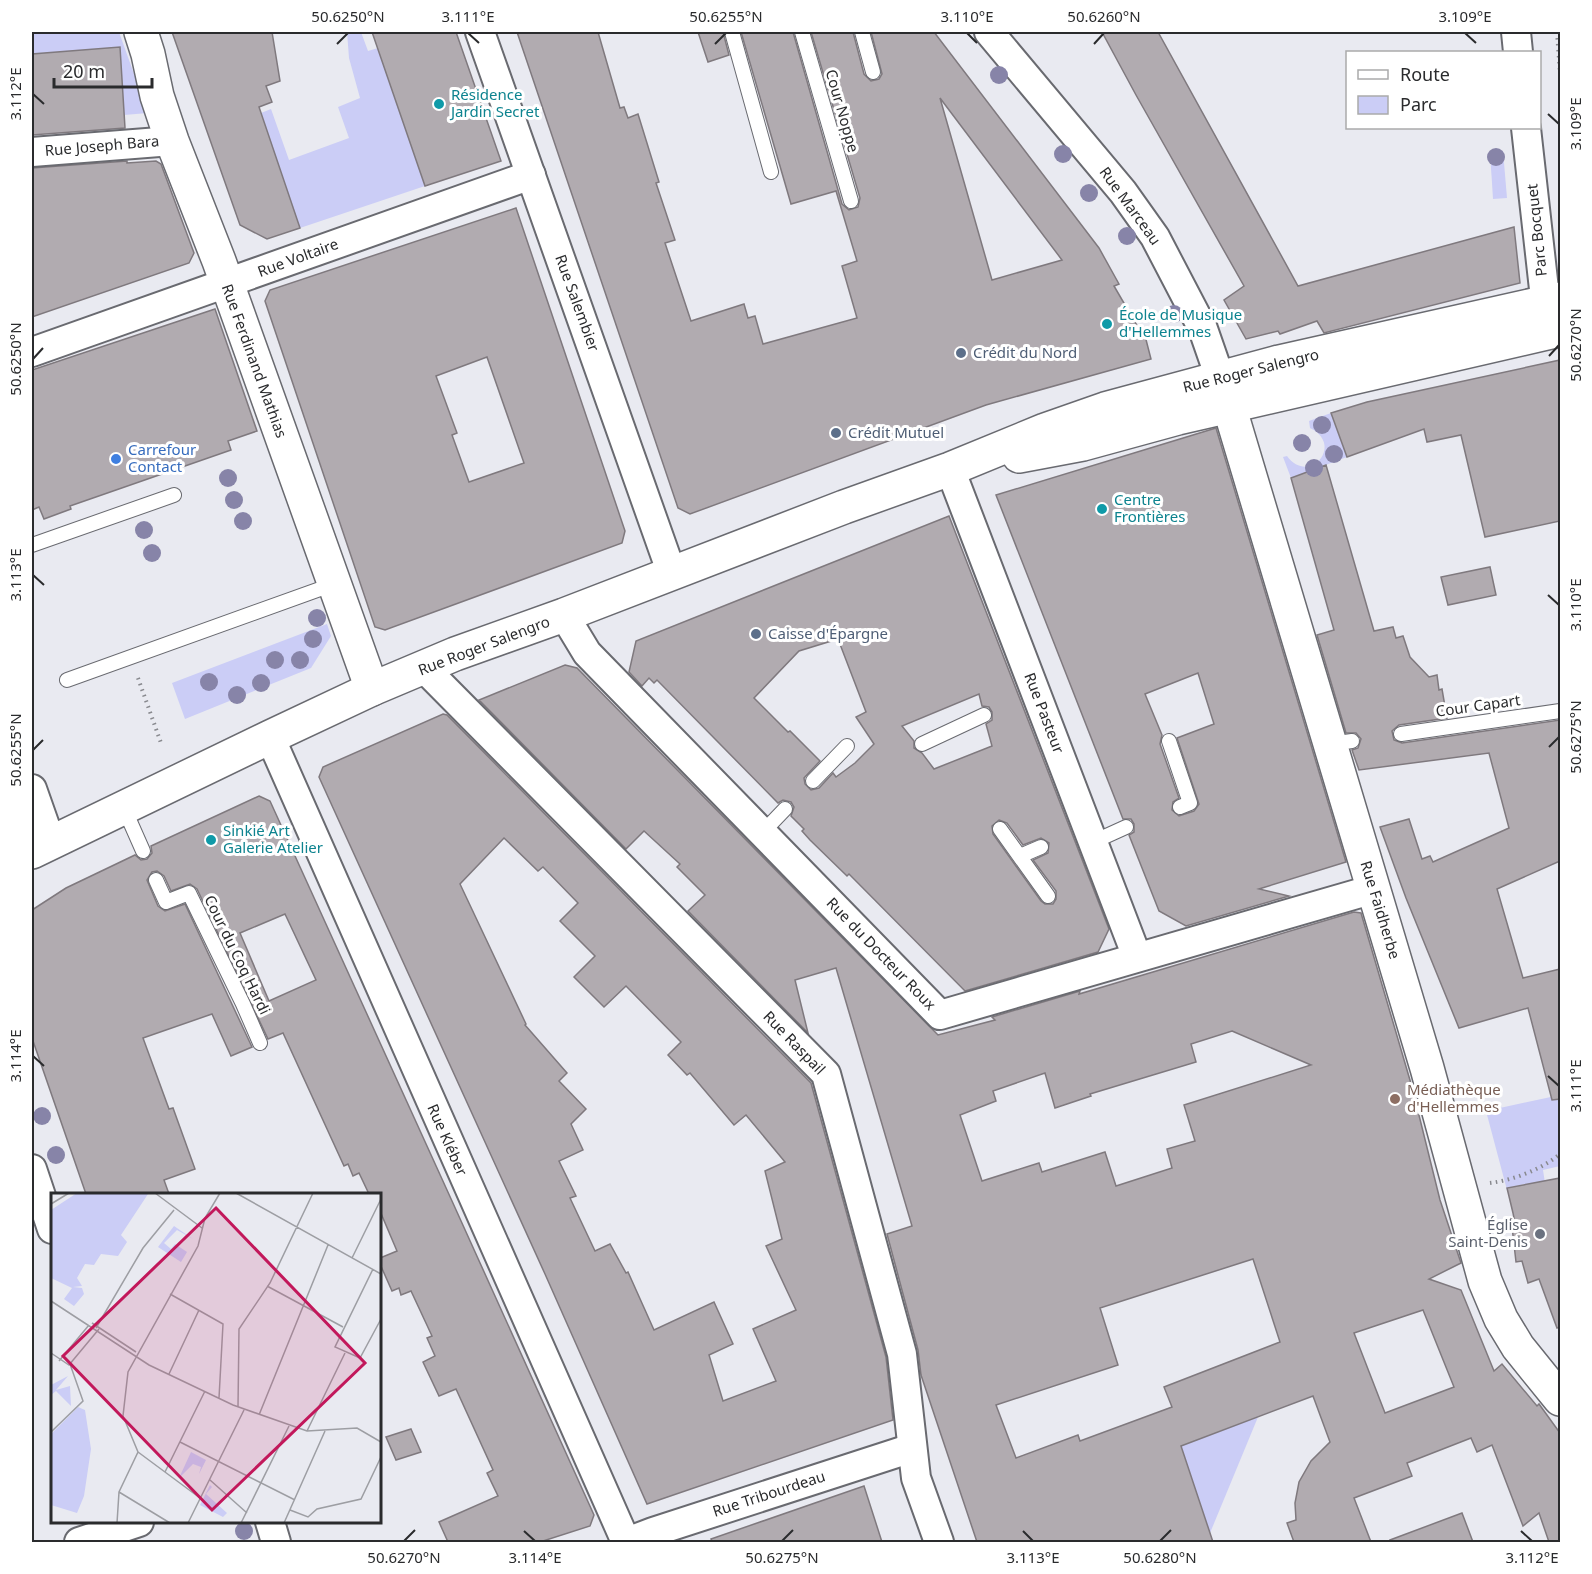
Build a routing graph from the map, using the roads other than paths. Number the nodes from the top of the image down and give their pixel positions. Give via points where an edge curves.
1 (141, 32) edge
2 (480, 32) edge
3 (732, 32) edge
4 (802, 32) edge
5 (862, 32) edge
6 (989, 32) edge
7 (1516, 32) edge
8 (1518, 51) edge
9 (873, 72) dead end
10 (1526, 129) edge
11 (171, 141) junction
12 (32, 152) edge
13 (771, 172) dead end
14 (531, 175) junction
15 (851, 201) dead end
16 (226, 283) junction
17 (1554, 316) edge
18 (32, 352) edge
19 (1225, 392) junction
20 (950, 469) junction
21 (174, 495) dead end
22 (32, 545) edge
23 (672, 574) junction
24 (334, 584) junction
25 (564, 615) junction
26 (424, 668) junction
27 (67, 680) dead end
28 (372, 689) junction
29 (1560, 711) edge
30 (984, 715) dead end
31 (1401, 734) dead end
32 (270, 737) junction
33 (1169, 741) dead end
34 (922, 744) dead end
35 (846, 746) dead end
36 (813, 781) dead end
37 (32, 789) edge
38 (1180, 807) dead end
39 (124, 808) junction
40 (785, 809) dead end
41 (1126, 827) dead end
42 (1000, 829) dead end
43 (762, 833) junction
44 (1084, 834) junction
45 (1041, 847) dead end
46 (41, 848) edge
47 (143, 851) dead end
48 (1020, 856) junction
49 (156, 880) dead end
50 (1374, 889) junction
51 (1048, 896) dead end
52 (1137, 957) junction
53 (260, 1043) dead end
54 (32, 1169) edge
55 (51, 1226) edge
56 (1559, 1396) edge
57 (912, 1448) junction
58 (133, 1523) edge
59 (271, 1523) edge
60 (79, 1542) edge
61 (276, 1542) edge
62 (627, 1542) edge
63 (939, 1542) edge

1 - 11 street, Rue Ferdinand Mathias
2 - 14 street, Rue Salembier
3 - 13 lane
4 - 15 lane, Cour Noppe
5 - 9 lane
6 - 19 street, Rue Marceau via 1123,192 1155,237 1203,329
7 - 8 street
10 - 17 street, Parc Bocquet
11 - 12 street, Rue Joseph Bara
11 - 16 street, Rue Ferdinand Mathias
14 - 16 street, Rue Voltaire
14 - 23 street, Rue Salembier
16 - 18 street, Rue Voltaire
16 - 24 street, Rue Ferdinand Mathias
17 - 19 street, Rue Roger Salengro
19 - 20 street, Rue Roger Salengro via 1083,444
19 - 50 street, Rue Faidherbe via 1341,743
20 - 23 street, Rue Roger Salengro
20 - 44 street, Rue Pasteur via 1029,698
21 - 22 lane
23 - 25 street, Rue Roger Salengro
24 - 27 lane
24 - 28 street, Rue Ferdinand Mathias
25 - 26 street, Rue Roger Salengro
25 - 43 street, Rue du Docteur Roux via 587,654
26 - 28 street, Rue Roger Salengro
26 - 57 street, Rue Raspail via 826,1074 902,1354
28 - 32 street, Rue Roger Salengro
29 - 31 lane, Cour Capart
30 - 34 lane
32 - 39 street, Rue Roger Salengro
32 - 62 street, Rue Kléber
33 - 38 lane via 1190,803
35 - 36 lane
37 - 46 street
39 - 46 street, Rue Roger Salengro
39 - 47 lane
40 - 43 lane
41 - 44 lane
42 - 48 lane
43 - 52 street, Rue du Docteur Roux via 940,1015
44 - 52 street, Rue Pasteur
45 - 48 lane
48 - 51 lane
49 - 53 lane, Cour du Coq Hardi via 166,903 189,894
50 - 52 street, Rue du Docteur Roux
50 - 56 street, Rue Faidherbe via 1492,1300 1518,1347
54 - 55 street
57 - 62 street, Rue Tribourdeau
57 - 63 street, Rue Raspail via 916,1478
58 - 60 street
59 - 61 street

